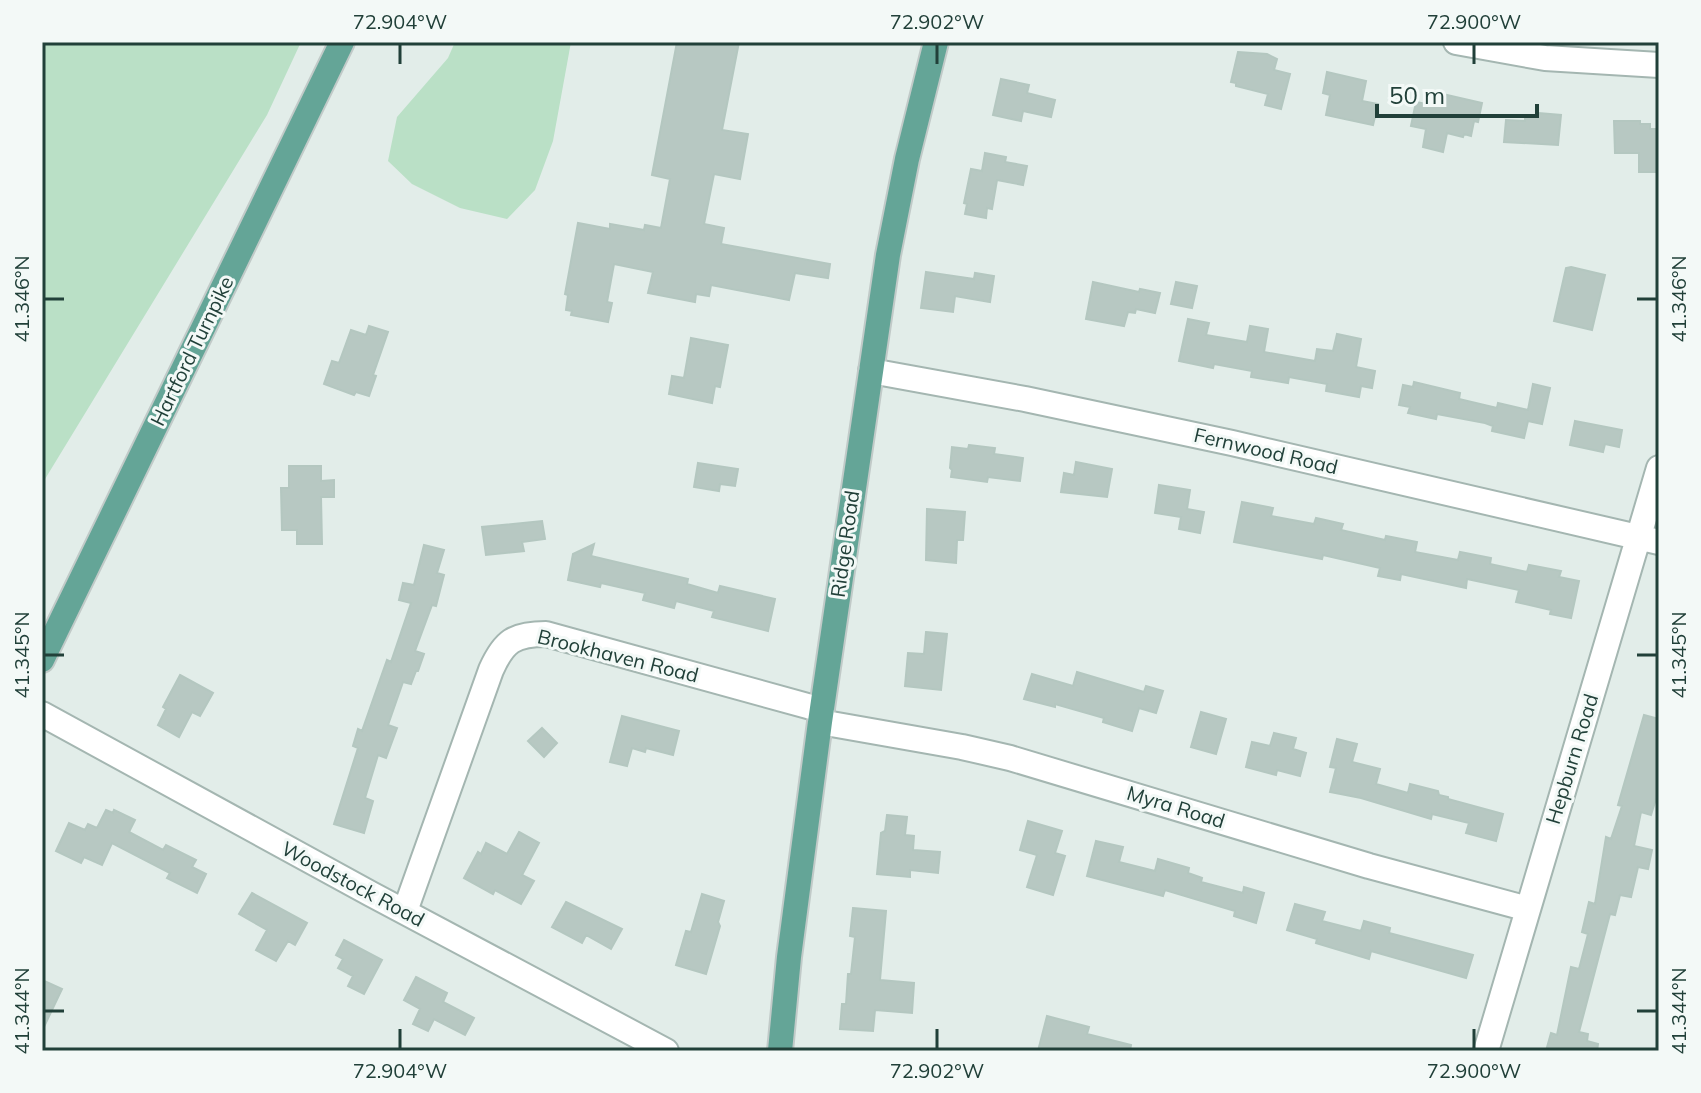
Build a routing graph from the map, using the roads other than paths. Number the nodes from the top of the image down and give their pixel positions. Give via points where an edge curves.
1 (342, 42) edge
2 (936, 42) edge
3 (1456, 42) edge
4 (1659, 65) edge
5 (871, 371) junction
6 (1659, 468) edge
7 (1649, 539) edge
8 (42, 660) edge
9 (42, 714) edge
10 (821, 716) junction
11 (1528, 909) junction
12 (405, 911) junction
13 (666, 1051) edge
14 (780, 1051) edge
15 (1486, 1051) edge

1 - 8 main road, Hartford Turnpike
2 - 5 main road, Ridge Road via 894,220
3 - 4 street via 1545,58
5 - 7 street, Fernwood Road via 1232,443
5 - 10 main road, Ridge Road
6 - 7 street, Hepburn Road
7 - 11 street, Hepburn Road
9 - 12 street, Woodstock Road
10 - 11 street, Myra Road via 1010,758
10 - 12 street, Brookhaven Road via 546,634 510,640 491,670
10 - 14 main road, Ridge Road
11 - 15 street, Hepburn Road
12 - 13 street, Woodstock Road

